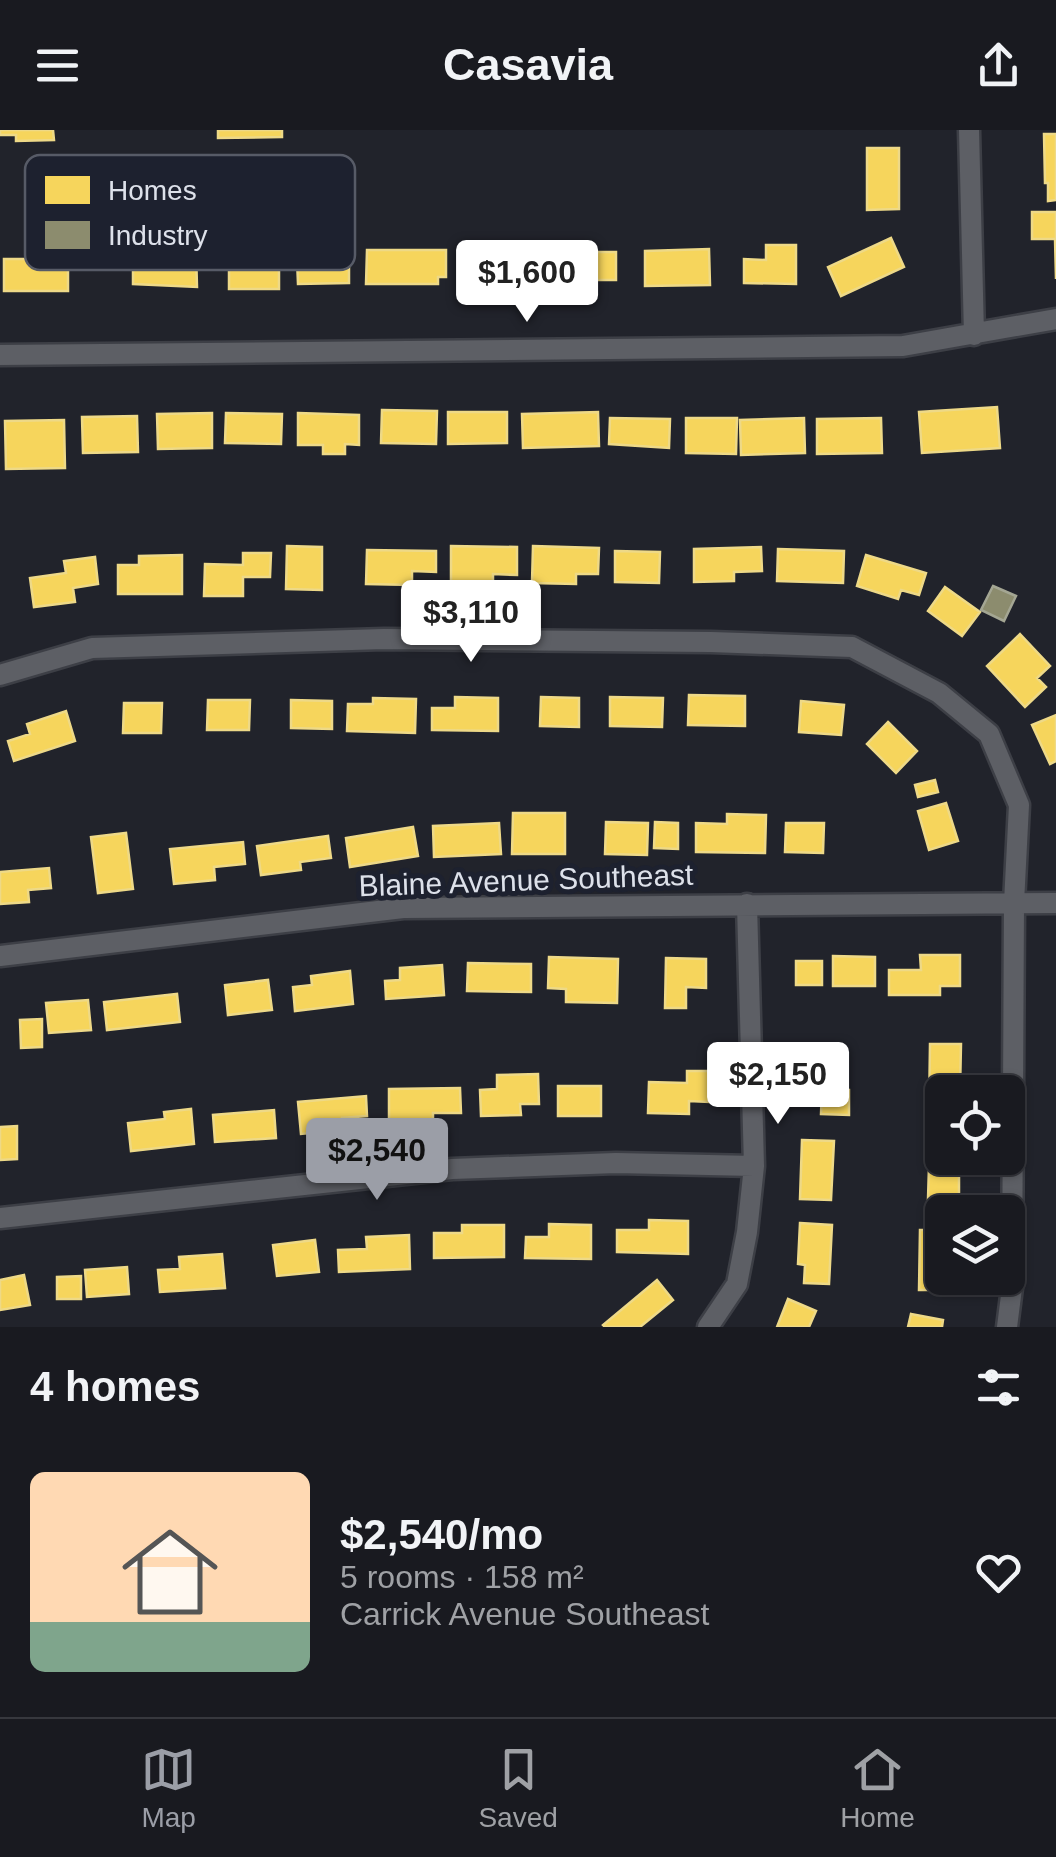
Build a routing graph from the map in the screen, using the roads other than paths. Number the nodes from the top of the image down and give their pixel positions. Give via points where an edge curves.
1 (970, 130) edge
2 (1056, 320) edge
3 (974, 335) junction
4 (0, 355) edge
5 (0, 676) edge
6 (1014, 903) junction
7 (1056, 903) edge
8 (746, 904) junction
9 (0, 956) edge
10 (754, 1166) junction
11 (0, 1218) edge
12 (708, 1327) edge
13 (1006, 1327) edge

1 - 3 street
2 - 3 street
3 - 4 street via 903,346
5 - 6 street via 92,648 384,640 852,647 939,693 989,734 1018,805
6 - 7 street, Blaine Avenue Southeast
6 - 8 street, Blaine Avenue Southeast
6 - 13 street via 1012,1288
8 - 9 street, Blaine Avenue Southeast via 403,908
8 - 10 street
10 - 11 street via 452,1169
10 - 12 street via 736,1284

